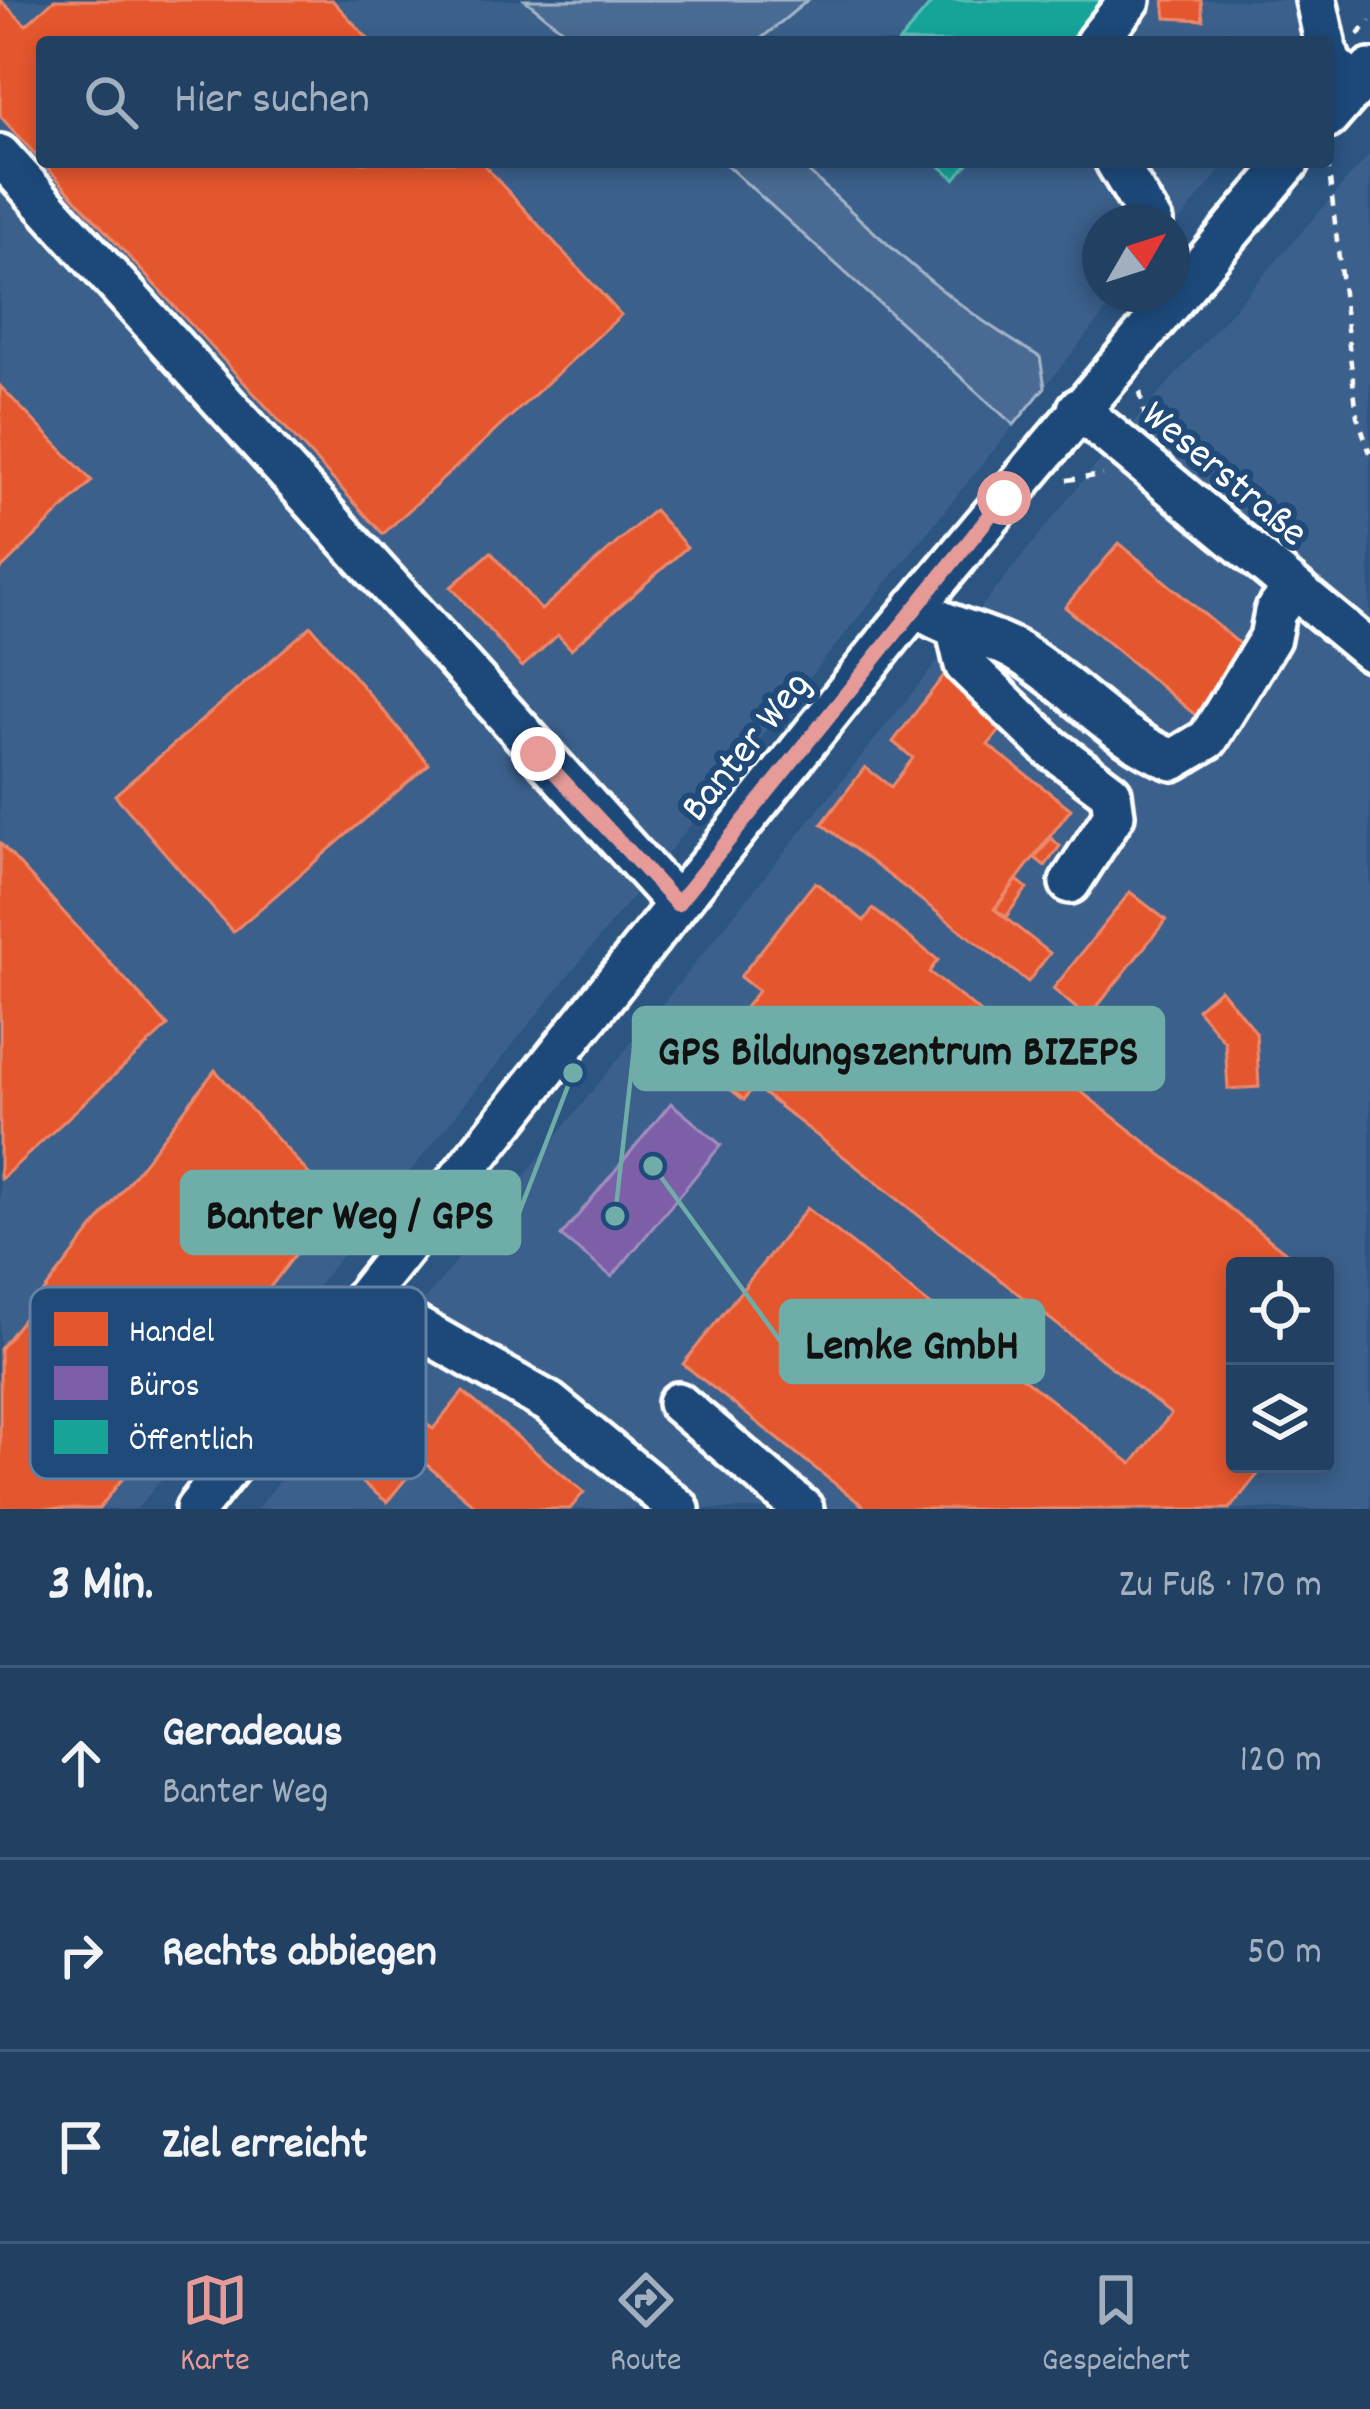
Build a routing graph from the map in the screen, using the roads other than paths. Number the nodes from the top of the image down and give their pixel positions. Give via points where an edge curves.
1 (1130, 0) edge
2 (1316, 0) edge
3 (1101, 36) edge
4 (1324, 36) edge
5 (1334, 66) edge
6 (1363, 78) edge
7 (1334, 111) edge
8 (0, 155) edge
9 (1120, 168) edge
10 (1282, 168) edge
11 (1141, 204) edge
12 (1190, 251) edge
13 (1146, 312) edge
14 (1078, 409) junction
15 (1293, 590) junction
16 (915, 606) junction
17 (957, 631) junction
18 (1370, 651) edge
19 (1070, 883) dead end
20 (677, 904) junction
21 (373, 1287) edge
22 (426, 1333) edge
23 (678, 1403) dead end
24 (220, 1479) edge
25 (196, 1509) edge
26 (679, 1509) edge
27 (803, 1509) edge

1 - 3 street
2 - 4 street
5 - 6 street
6 - 7 street
8 - 20 street
9 - 11 street
10 - 12 street, Banter Weg
13 - 14 street, Banter Weg
14 - 15 street, Weserstraße
14 - 16 street, Banter Weg
15 - 17 street via 1208,740 1173,760 1139,747 1012,649
15 - 18 street, Weserstraße
16 - 17 street
16 - 20 street, Banter Weg
17 - 19 street via 965,665 1111,793 1114,814
20 - 21 street, Banter Weg
22 - 26 street via 550,1403
23 - 27 street
24 - 25 street, Banter Weg

